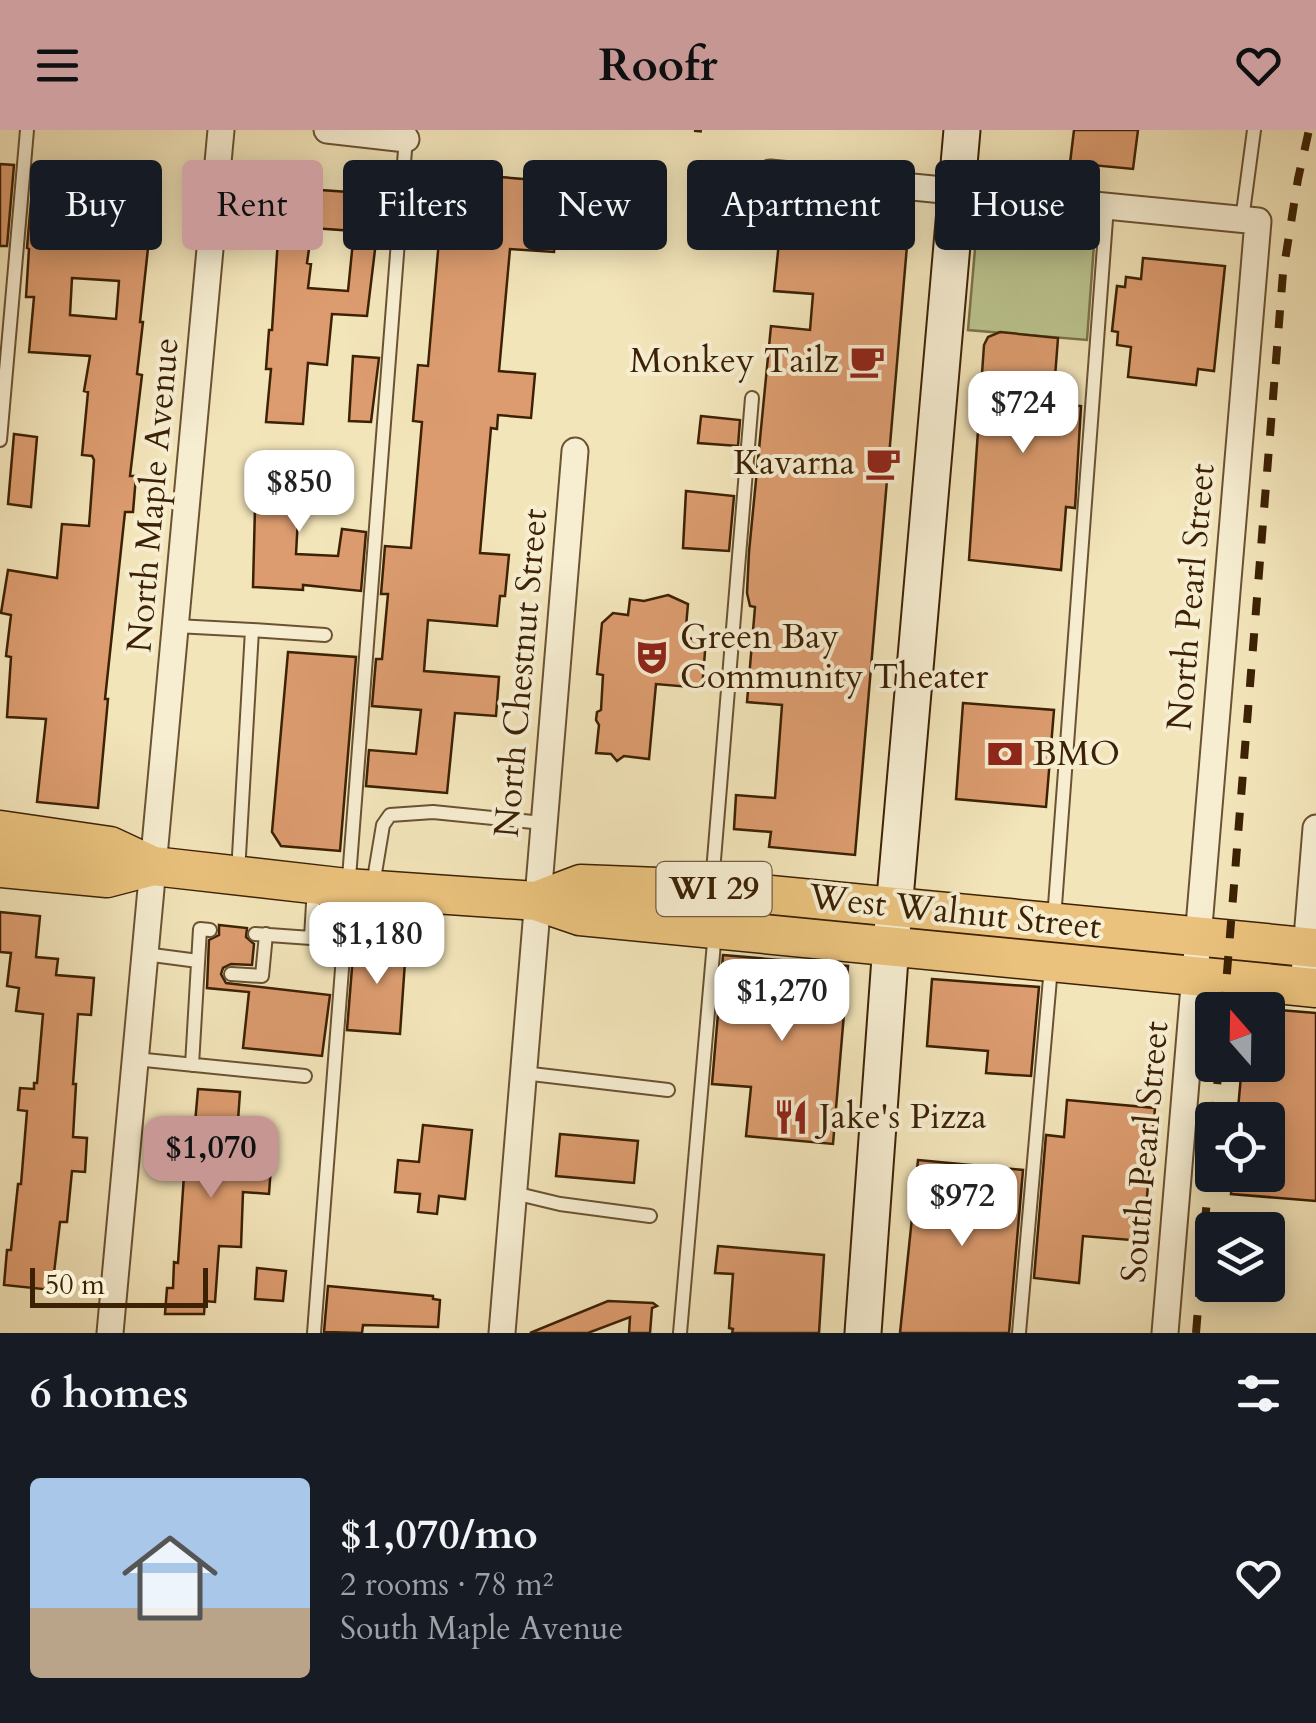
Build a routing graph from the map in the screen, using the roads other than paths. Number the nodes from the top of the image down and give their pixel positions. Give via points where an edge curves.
1 (27, 130) edge
2 (221, 130) edge
3 (327, 130) edge
4 (962, 130) edge
5 (1254, 130) edge
6 (407, 134) edge
7 (959, 160) edge
8 (1100, 205) edge
9 (1107, 206) junction
10 (1250, 221) junction
11 (951, 250) edge
12 (752, 398) dead end
13 (0, 440) edge
14 (575, 452) dead end
15 (176, 626) junction
16 (252, 630) junction
17 (325, 635) dead end
18 (543, 824) junction
19 (1316, 828) edge
20 (0, 830) edge
21 (153, 866) junction
22 (0, 868) edge
23 (238, 876) junction
24 (345, 887) junction
25 (712, 889) junction
26 (536, 900) junction
27 (894, 906) junction
28 (1054, 922) junction
29 (715, 928) junction
30 (210, 930) dead end
31 (311, 938) junction
32 (1198, 938) junction
33 (343, 940) junction
34 (891, 944) junction
35 (1311, 947) edge
36 (145, 954) junction
37 (202, 960) junction
38 (1052, 961) junction
39 (231, 974) dead end
40 (1194, 978) junction
41 (1310, 987) edge
42 (136, 1059) junction
43 (192, 1065) junction
44 (523, 1073) junction
45 (305, 1076) dead end
46 (668, 1090) dead end
47 (514, 1193) junction
48 (650, 1216) dead end
49 (110, 1333) edge
50 (314, 1333) edge
51 (502, 1333) edge
52 (680, 1333) edge
53 (863, 1333) edge
54 (1019, 1333) edge
55 (1165, 1333) edge

1 - 13 lane
2 - 15 street, North Maple Avenue
3 - 6 street
4 - 7 street
5 - 10 lane, North Pearl Street
6 - 24 lane
8 - 9 street
9 - 10 street
9 - 28 lane
10 - 32 street, North Pearl Street
11 - 27 street
12 - 25 lane
14 - 18 street, North Chestnut Street
15 - 16 lane
15 - 21 street, North Maple Avenue
16 - 17 lane
16 - 23 lane
18 - 24 lane via 432,812 390,815
18 - 26 street, North Chestnut Street
19 - 35 street
20 - 21 main road, West Walnut Street / WI 29 via 110,846
21 - 22 main road, West Walnut Street / WI 29 via 107,878
21 - 23 main road, West Walnut Street / WI 29
21 - 36 street, North Maple Avenue
23 - 24 main road, West Walnut Street / WI 29
24 - 26 main road, West Walnut Street / WI 29
24 - 31 lane
24 - 33 lane
25 - 26 main road, West Walnut Street / WI 29 via 581,884
25 - 27 main road, West Walnut Street / WI 29
26 - 29 main road, West Walnut Street / WI 29 via 580,916
26 - 44 street, North Chestnut Street
27 - 28 main road, West Walnut Street / WI 29
27 - 34 street
28 - 32 main road, West Walnut Street / WI 29
29 - 34 main road, West Walnut Street / WI 29
29 - 52 lane
30 - 37 lane via 200,928
31 - 33 lane
31 - 39 lane via 260,934 262,976
32 - 35 main road, West Walnut Street / WI 29
32 - 40 street, North Pearl Street
33 - 50 lane
34 - 38 main road, West Walnut Street / WI 29
34 - 53 street
35 - 41 street
36 - 37 lane
36 - 42 street, North Maple Avenue
37 - 43 lane
38 - 40 main road, West Walnut Street / WI 29
38 - 54 lane
40 - 41 main road, West Walnut Street / WI 29
40 - 55 street, South Pearl Street
42 - 43 lane
42 - 49 street, North Maple Avenue
43 - 45 lane
44 - 46 lane
44 - 47 street, North Chestnut Street
47 - 48 lane
47 - 51 street, North Chestnut Street

